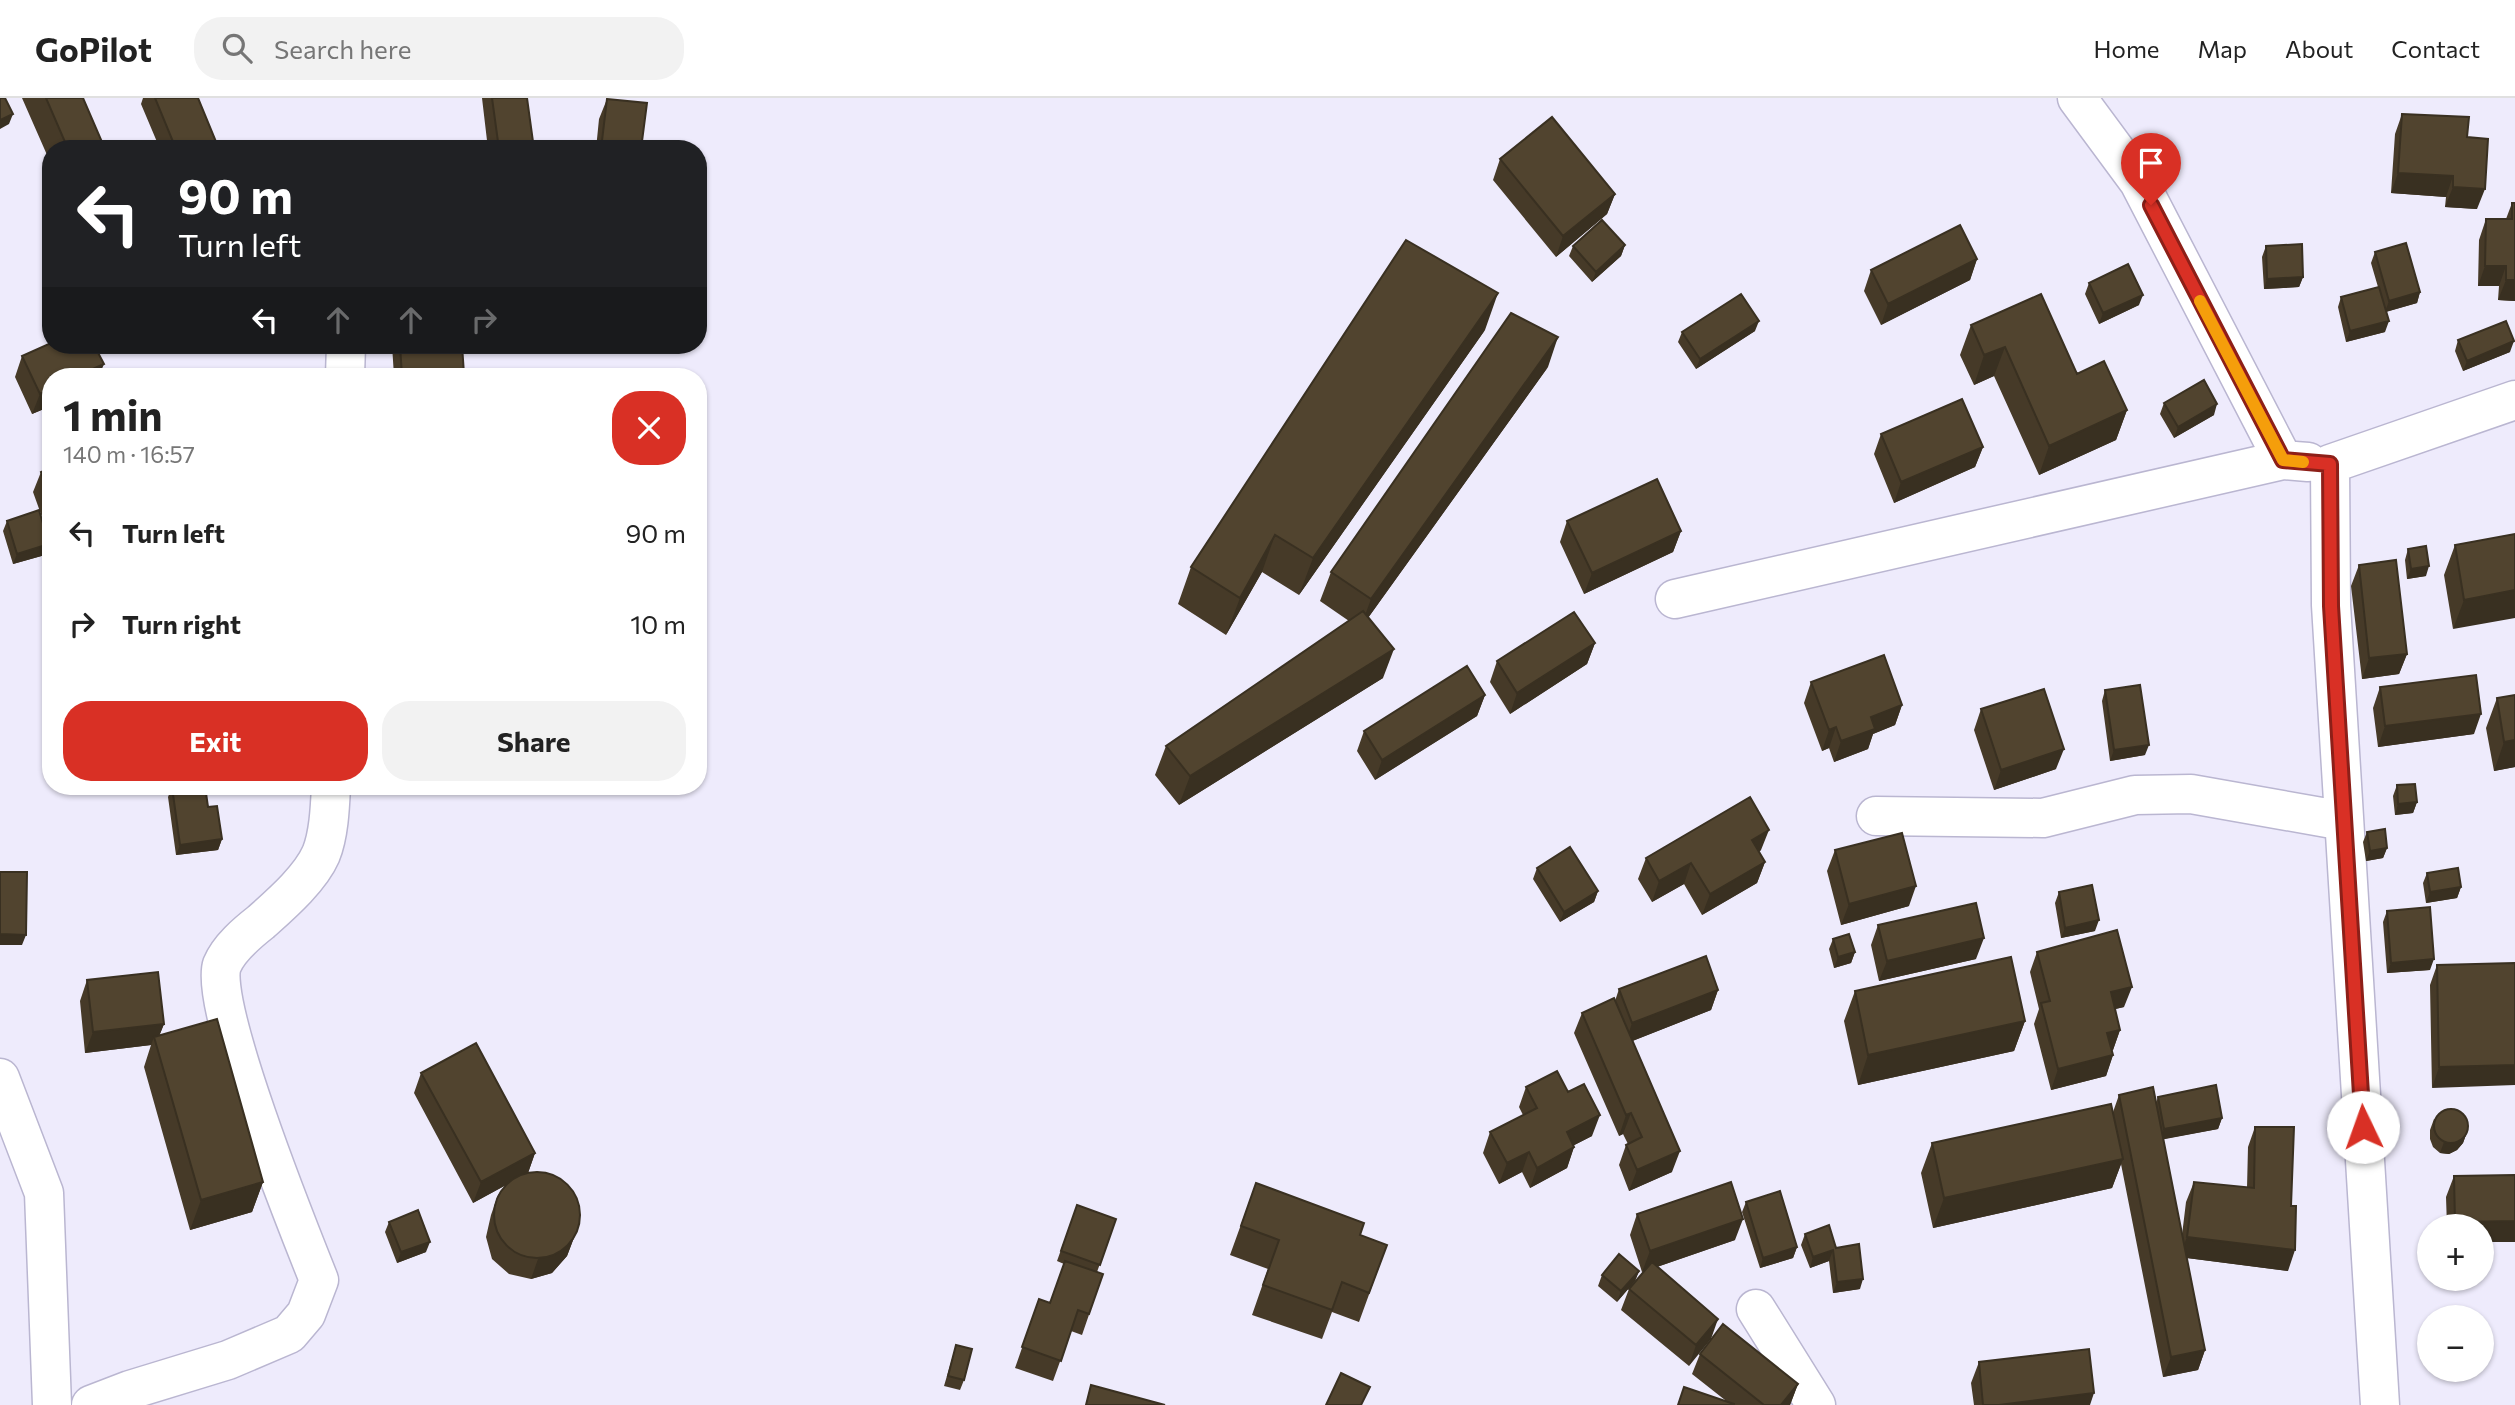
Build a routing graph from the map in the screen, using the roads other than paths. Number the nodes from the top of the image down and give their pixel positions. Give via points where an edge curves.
1 (2077, 98) edge
2 (2515, 400) edge
3 (2283, 460) junction
4 (2330, 464) junction
5 (1675, 599) dead end
6 (331, 795) edge
7 (1875, 816) dead end
8 (2344, 821) junction
9 (0, 1078) edge
10 (1756, 1309) dead end
11 (52, 1405) edge
12 (91, 1405) edge
13 (1816, 1405) edge
14 (2380, 1405) edge

1 - 3 street via 2139,182
2 - 4 street
3 - 4 street
3 - 5 street
4 - 8 street via 2331,606
6 - 12 street via 321,854 285,901 240,940 222,965 220,987 283,1189 318,1280 306,1314 289,1334 240,1355
7 - 8 street via 2043,818 2135,795 2191,794
8 - 14 street
9 - 11 street via 44,1193
10 - 13 street

